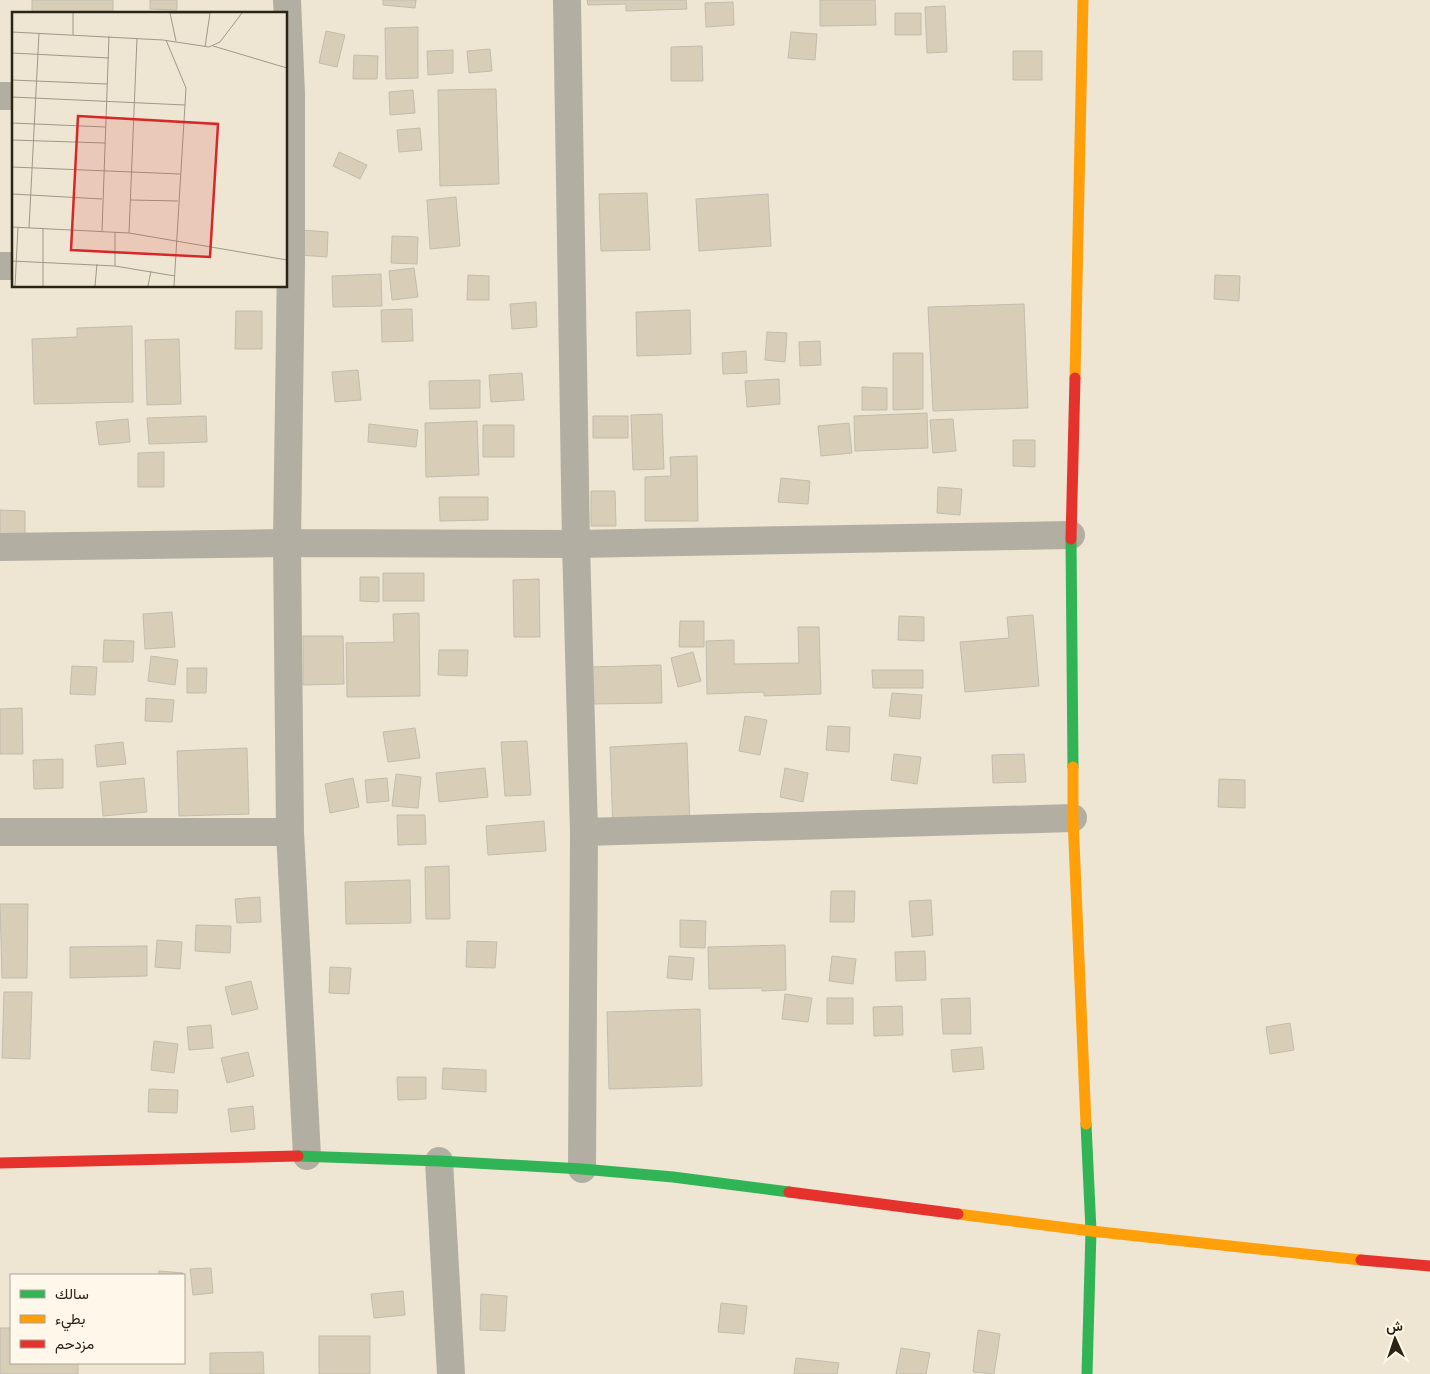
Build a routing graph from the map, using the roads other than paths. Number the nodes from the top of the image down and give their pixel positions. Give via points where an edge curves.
1 (567, 0) edge
2 (1083, 0) edge
3 (288, 46) edge
4 (289, 93) edge
5 (289, 262) edge
6 (1071, 535) junction
7 (287, 543) junction
8 (576, 544) junction
9 (0, 546) edge
10 (1073, 818) junction
11 (0, 832) edge
12 (290, 832) junction
13 (584, 832) junction
14 (307, 1156) junction
15 (439, 1161) junction
16 (0, 1163) edge
17 (582, 1170) junction
18 (1091, 1231) junction
19 (1430, 1266) edge
20 (452, 1374) edge
21 (1087, 1374) edge

1 - 8 street
2 - 6 street
3 - 4 street
4 - 5 street
5 - 7 street
6 - 8 street
6 - 10 street
7 - 8 street
7 - 9 street
7 - 12 street
8 - 13 street
10 - 13 street
10 - 18 street
11 - 12 street
12 - 14 street
13 - 17 street
14 - 15 street
14 - 16 street
15 - 17 street
15 - 20 street
17 - 18 street via 673,1177
18 - 19 street
18 - 21 street

